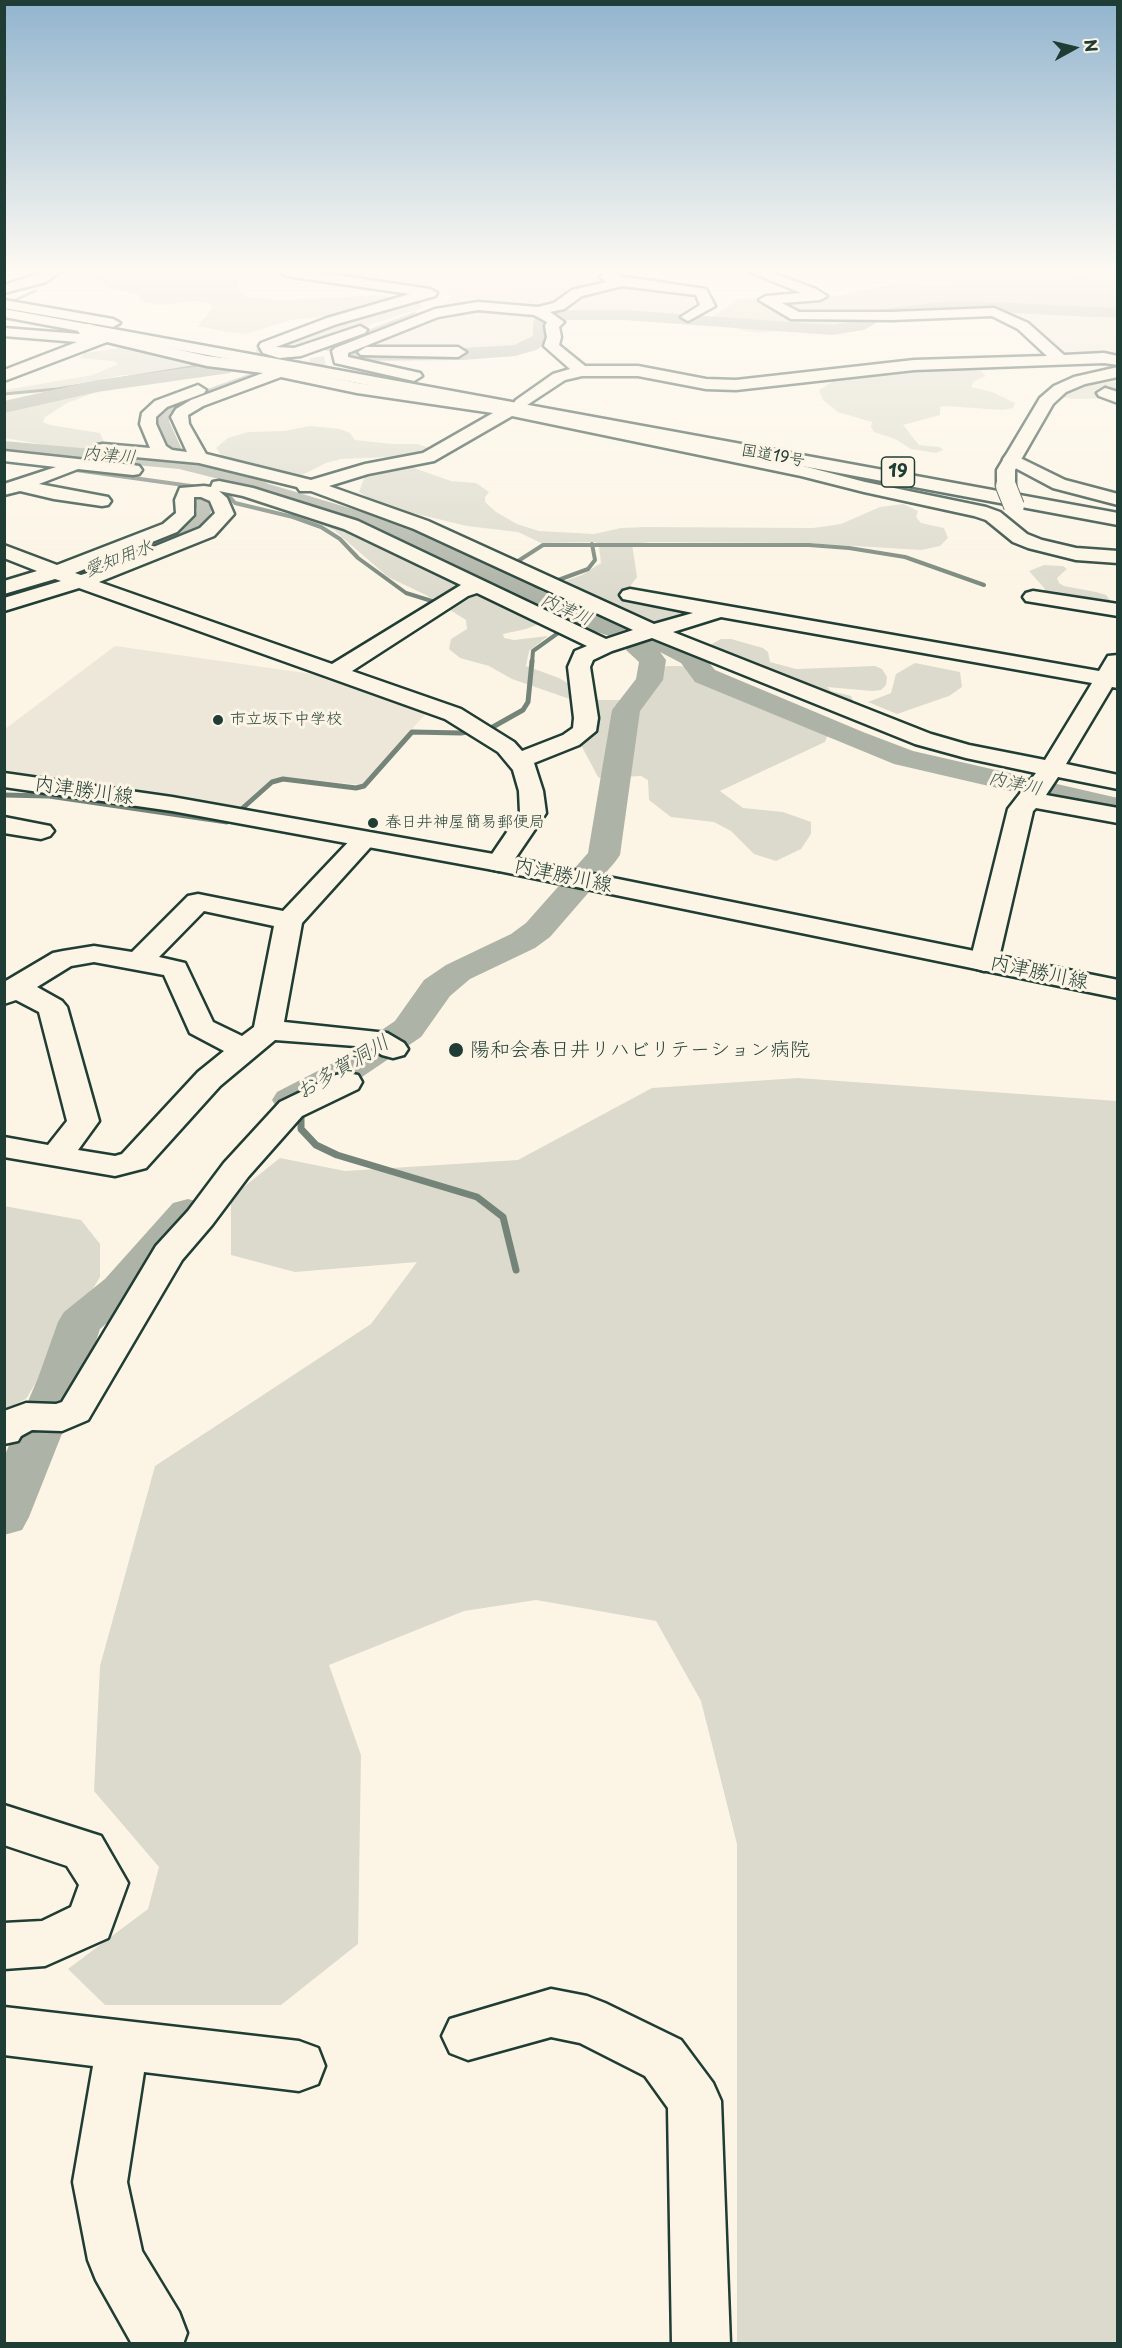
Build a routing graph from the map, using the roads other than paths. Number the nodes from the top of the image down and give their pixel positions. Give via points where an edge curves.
1 (221, 382) tunnel mouth
2 (255, 382) tunnel mouth
3 (329, 382) tunnel mouth
4 (377, 382) edge
5 (393, 382) edge
6 (425, 382) edge
7 (552, 382) edge
8 (693, 382) edge
9 (774, 382) edge
10 (1077, 382) edge
11 (518, 405) junction
12 (678, 435) junction
13 (154, 440) junction
14 (103, 448) junction
15 (167, 455) junction
16 (4, 456) edge
17 (199, 458) junction
18 (1012, 459) junction
19 (76, 465) junction
20 (150, 472) dead end
21 (173, 476) dead end
22 (1005, 484) junction
23 (311, 485) junction
24 (12, 487) edge
25 (270, 500) junction
26 (102, 501) dead end
27 (1118, 502) edge
28 (1015, 509) junction
29 (237, 512) junction
30 (1118, 513) edge
31 (1118, 519) edge
32 (1118, 526) edge
33 (1118, 550) edge
34 (4, 551) edge
35 (1118, 557) edge
36 (56, 572) junction
37 (81, 582) junction
38 (479, 586) junction
39 (4, 588) edge
40 (630, 595) dead end
41 (1033, 597) dead end
42 (4, 604) edge
43 (1118, 610) edge
44 (720, 611) junction
45 (652, 631) junction
46 (604, 646) junction
47 (335, 672) junction
48 (1111, 682) edge
49 (518, 760) junction
50 (1051, 769) junction
51 (4, 780) edge
52 (1118, 782) edge
53 (1030, 800) junction
54 (1118, 816) edge
55 (4, 825) edge
56 (41, 831) dead end
57 (364, 840) junction
58 (499, 863) junction
59 (290, 921) junction
60 (138, 962) junction
61 (984, 962) junction
62 (1118, 989) edge
63 (10, 992) edge
64 (256, 1040) junction
65 (393, 1049) dead end
66 (347, 1082) dead end
67 (4, 1147) edge
68 (56, 1157) junction
69 (4, 1431) edge
70 (4, 1826) edge
71 (4, 1946) edge
72 (4, 2031) edge
73 (468, 2036) dead end
74 (122, 2047) junction
75 (299, 2066) dead end
76 (158, 2333) dead end
77 (701, 2343) edge

1 - 13 main road via 153,409 148,424
2 - 17 main road via 197,403 178,417
3 - 11 main road
4 - 11 main road, 国道19号 / 19
5 - 11 main road, 国道19号 / 19
6 - 11 main road
7 - 11 main road
8 - 9 main road via 736,386
10 - 18 main road via 1046,401
11 - 12 main road, 国道19号 / 19
11 - 23 main road via 428,457
11 - 35 main road via 979,511 1035,544 1076,554
12 - 22 main road via 777,444
12 - 28 main road
12 - 30 main road, 国道19号 / 19
12 - 31 main road, 国道19号 / 19
13 - 14 main road via 109,444
13 - 15 main road
14 - 15 main road
14 - 19 main road
15 - 17 main road
16 - 19 main road
17 - 23 main road
18 - 22 main road
18 - 27 main road via 1059,484
19 - 20 main road
19 - 24 main road
21 - 25 main road
22 - 27 main road
22 - 28 main road, bridge
23 - 25 main road
23 - 45 main road via 421,525
24 - 26 main road
25 - 29 main road
25 - 38 main road via 351,525
28 - 32 main road
28 - 33 main road via 1040,534 1085,548
29 - 36 main road via 204,491 186,492 185,515 170,528
29 - 37 main road via 207,532
34 - 36 main road
36 - 37 main road
36 - 39 main road
37 - 42 main road
37 - 47 main road
38 - 46 main road
38 - 47 main road via 461,592
40 - 44 main road
41 - 43 main road
44 - 45 main road
44 - 48 main road
45 - 46 main road
45 - 50 main road via 923,739
46 - 49 main road via 583,656 579,667 586,717 584,731 571,740
47 - 49 main road via 453,714 506,747
48 - 50 main road
49 - 58 main road via 525,768 533,813
50 - 52 main road
50 - 53 main road
51 - 57 main road, 内津勝川線 via 172,804
53 - 54 main road
53 - 61 main road via 1021,809
55 - 56 main road
57 - 58 main road, 内津勝川線
57 - 59 main road
58 - 61 main road, 内津勝川線
59 - 60 main road via 198,902
59 - 64 main road
60 - 63 main road via 94,954 63,959
60 - 64 main road via 175,969 201,1027
61 - 62 main road, 内津勝川線
63 - 68 main road via 52,1007 83,1121
64 - 65 main road via 376,1039
64 - 68 main road via 209,1079 134,1161 115,1167
66 - 69 main road via 291,1109 236,1170 168,1254 75,1411 62,1418 26,1416
67 - 68 main road
70 - 71 main road via 84,1851 104,1883 91,1922 45,1943
72 - 74 main road
73 - 77 main road via 551,2013 587,2020 663,2058 694,2101
74 - 75 main road
74 - 76 main road via 100,2182 116,2260

